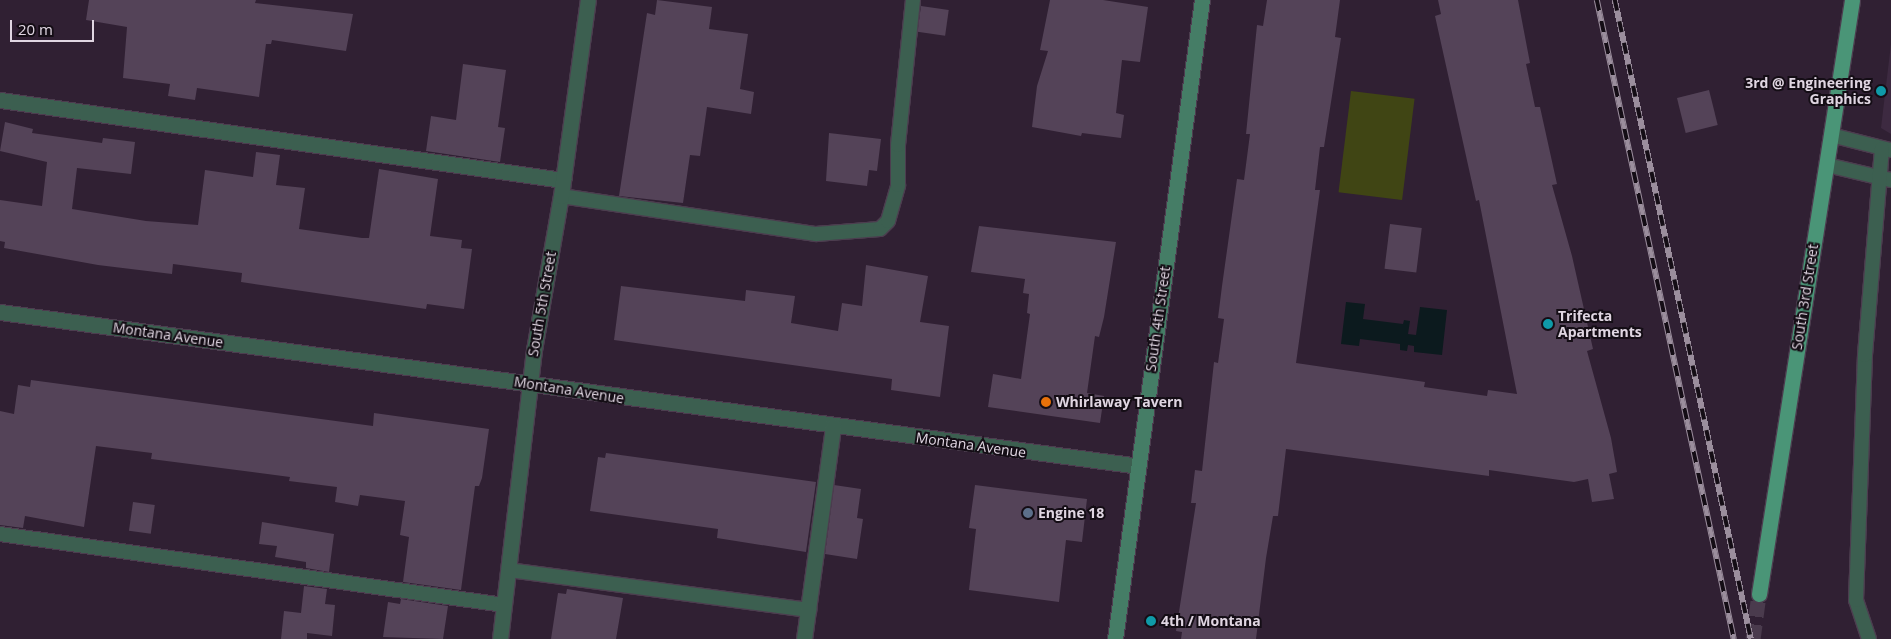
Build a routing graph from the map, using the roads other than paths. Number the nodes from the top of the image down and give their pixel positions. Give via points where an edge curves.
1 (588, 0) edge
2 (913, 0) edge
3 (1202, 0) edge
4 (1852, 0) edge
5 (0, 100) edge
6 (1831, 136) junction
7 (1886, 150) edge
8 (1827, 165) junction
9 (1884, 178) edge
10 (563, 180) junction
11 (561, 196) junction
12 (0, 312) edge
13 (529, 384) junction
14 (833, 426) junction
15 (1139, 466) junction
16 (0, 534) edge
17 (509, 570) junction
18 (1759, 594) tunnel mouth
19 (504, 605) junction
20 (809, 610) junction
21 (500, 639) edge
22 (804, 639) edge
23 (1115, 639) edge
24 (1869, 639) edge

1 - 10 street, South 5th Street
2 - 11 lane via 898,145 898,184 888,221 880,229 816,234
3 - 15 main road, South 4th Street
4 - 6 main road, South 3rd Street
5 - 10 street
6 - 7 lane
6 - 8 main road, South 3rd Street
7 - 9 lane
8 - 9 lane
8 - 18 main road, South 3rd Street
9 - 24 lane via 1865,355 1856,600
10 - 11 street, South 5th Street
11 - 13 street, South 5th Street
12 - 13 street, Montana Avenue
13 - 14 street, Montana Avenue
13 - 17 street, South 5th Street
14 - 15 street, Montana Avenue
14 - 20 street
15 - 23 main road, South 4th Street
16 - 19 lane
17 - 19 street, South 5th Street
17 - 20 lane
19 - 21 street, South 5th Street
20 - 22 street

